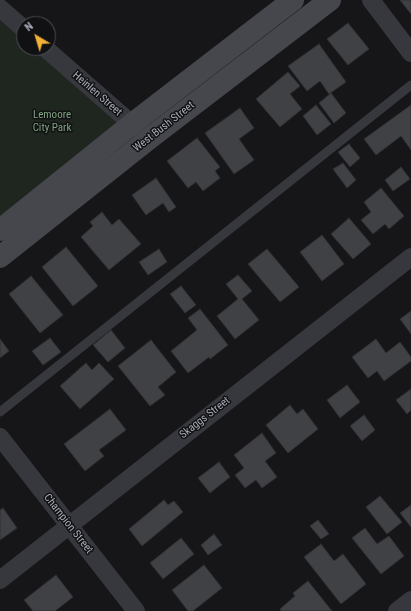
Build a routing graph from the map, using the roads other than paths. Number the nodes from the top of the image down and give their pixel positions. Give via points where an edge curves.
1 (292, 0) edge
2 (330, 0) edge
3 (371, 0) edge
4 (0, 8) edge
5 (16, 22) edge
6 (411, 53) edge
7 (55, 56) edge
8 (411, 85) edge
9 (132, 124) junction
10 (150, 138) junction
11 (0, 230) edge
12 (0, 257) edge
13 (411, 257) edge
14 (0, 412) edge
15 (0, 437) edge
16 (69, 525) junction
17 (0, 580) edge
18 (411, 600) edge
19 (136, 611) edge
20 (397, 611) edge

1 - 9 main road, West Bush Street
2 - 10 main road, West Bush Street
3 - 6 street
4 - 5 street
7 - 9 street, Heinlen Street
8 - 14 lane
9 - 10 street, Heinlen Street
9 - 11 main road, West Bush Street
10 - 12 main road, West Bush Street
13 - 16 street, Skaggs Street
15 - 16 street, Champion Street
16 - 17 street, Skaggs Street
16 - 19 street, Champion Street
18 - 20 street

